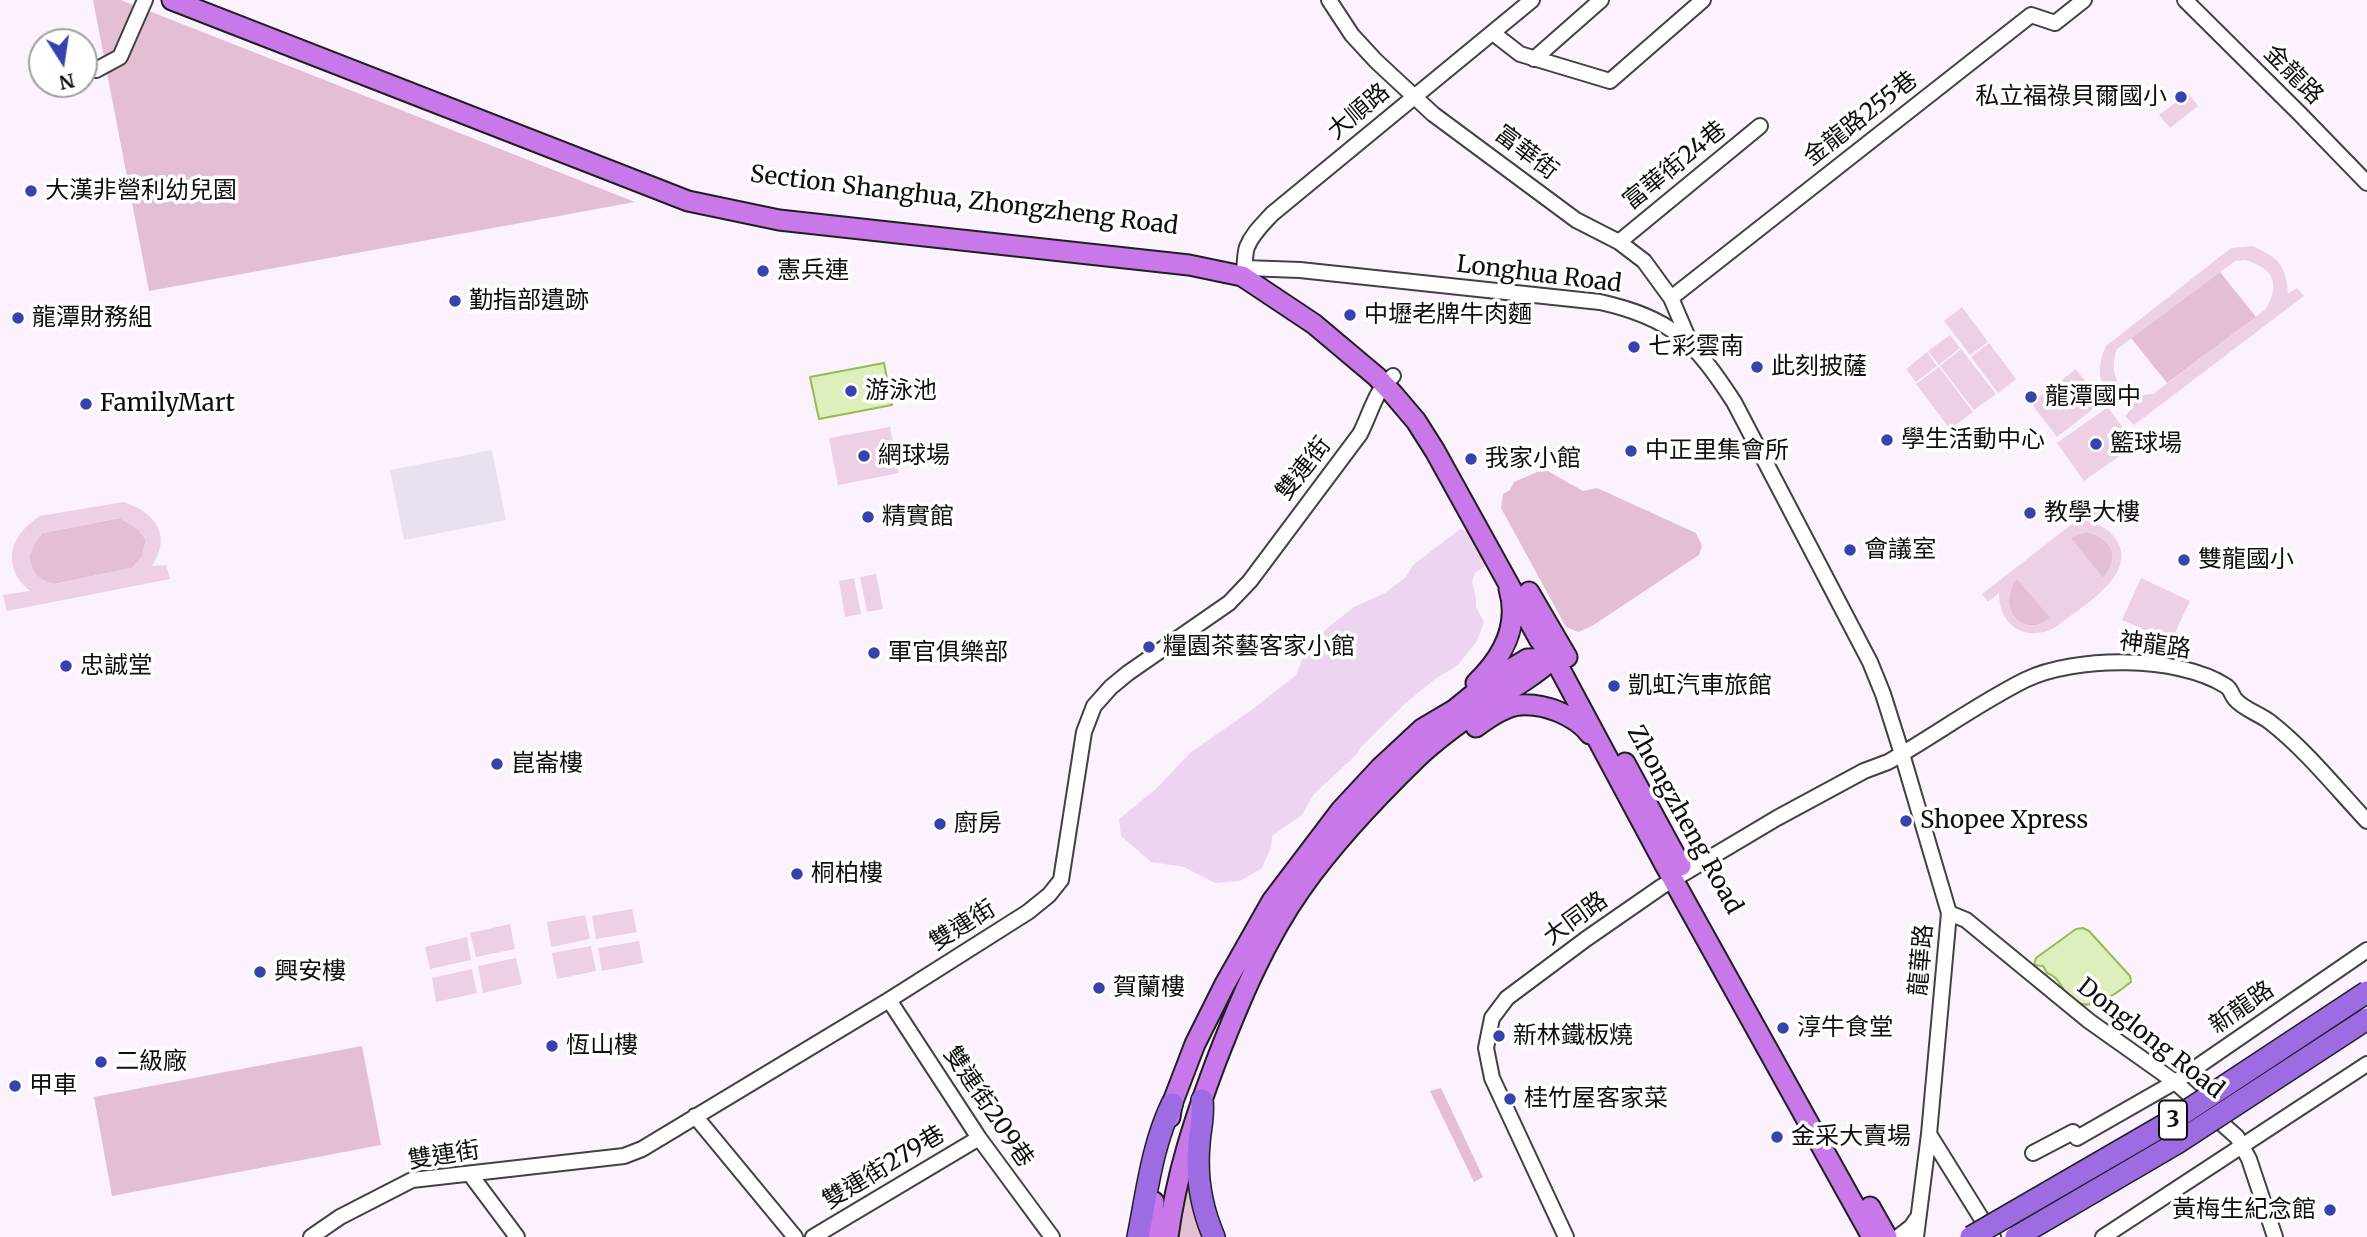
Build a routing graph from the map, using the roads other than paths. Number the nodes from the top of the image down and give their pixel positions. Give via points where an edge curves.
1 (145, 0) edge
2 (172, 0) edge
3 (196, 0) edge
4 (1329, 0) edge
5 (1532, 0) edge
6 (1601, 0) edge
7 (1703, 0) edge
8 (2084, 0) edge
9 (2185, 0) edge
10 (1493, 33) junction
11 (1534, 59) junction
12 (364, 68) junction
13 (98, 69) edge
14 (1415, 95) junction
15 (1760, 126) dead end
16 (2367, 183) edge
17 (1619, 242) junction
18 (1244, 272) junction
19 (1671, 298) junction
20 (1690, 342) junction
21 (1388, 380) junction
22 (1503, 571) junction
23 (1554, 658) junction
24 (1422, 729) junction
25 (1902, 754) junction
26 (1606, 757) junction
27 (1376, 800) junction
28 (2367, 821) edge
29 (1679, 876) junction
30 (1949, 913) junction
31 (2367, 950) edge
32 (2367, 992) edge
33 (889, 1000) junction
34 (2367, 1019) edge
35 (2367, 1063) edge
36 (2175, 1082) junction
37 (1202, 1100) junction
38 (1172, 1104) junction
39 (695, 1116) junction
40 (1930, 1134) junction
41 (979, 1138) junction
42 (2242, 1147) junction
43 (2033, 1153) dead end
44 (470, 1174) junction
45 (1919, 1216) junction
46 (311, 1237) edge
47 (517, 1237) edge
48 (796, 1237) edge
49 (813, 1237) edge
50 (1052, 1237) edge
51 (1138, 1237) edge
52 (1150, 1237) edge
53 (1168, 1237) edge
54 (1214, 1237) edge
55 (1566, 1237) edge
56 (1872, 1237) edge
57 (1887, 1237) edge
58 (1898, 1237) edge
59 (1916, 1237) edge
60 (1971, 1237) edge
61 (1993, 1237) edge
62 (2016, 1237) edge
63 (2104, 1237) edge
64 (2275, 1237) edge

1 - 13 street via 120,57
2 - 12 main road
3 - 12 main road
4 - 14 street, 富華街 via 1352,35
5 - 10 street, 大順路
6 - 11 street
7 - 11 street via 1610,81
8 - 19 street, 金龍路255巷 via 2055,23 2031,15
9 - 16 street, 金龍路
10 - 11 street
10 - 14 street, 大順路
12 - 18 main road, Section Shanghua, Zhongzheng Road via 688,201 779,220
14 - 17 street, 富華街 via 1433,114 1568,213
14 - 18 street, 大順路 via 1272,214 1246,249
15 - 17 street, 富華街24巷
17 - 19 street, 富華街 via 1644,261
18 - 20 street, Longhua Road via 1300,270 1600,302 1650,316
18 - 21 main road, Zhongzheng Road
19 - 20 street, 富華街
20 - 25 street, Longhua Road via 1734,402 1845,612 1883,694
21 - 22 main road, Zhongzheng Road via 1435,451
21 - 29 main road, Zhongzheng Road via 1425,413 1445,442 1564,651
21 - 33 street, 雙連街 via 1360,434 1250,581 1229,603 1128,673 1094,706 1084,732 1061,880 1049,895
22 - 23 main road, Zhongzheng Road
22 - 24 main road via 1512,598 1511,628 1503,652 1478,682
23 - 24 main road via 1527,659
23 - 26 main road, Zhongzheng Road
23 - 27 main road via 1419,756
24 - 38 main road via 1341,810 1272,901 1224,984
25 - 28 street, 神龍路 via 2026,680 2090,663 2150,663 2205,676 2229,687 2235,699 2270,722
25 - 29 street, 大同路 via 1777,818
25 - 30 street, 龍華路
26 - 27 main road via 1587,730 1567,717 1547,707 1519,705 1483,722
26 - 29 main road, Zhongzheng Road
27 - 37 main road via 1302,888 1270,941 1234,1014
29 - 55 street, 大同路 via 1507,998 1492,1018 1486,1048 1492,1077
29 - 56 main road, Zhongzheng Road
29 - 57 main road, Zhongzheng Road
30 - 36 street, Donglong Road via 1966,920 2090,1021
30 - 40 street, 龍華路
31 - 36 street, 新龍路
32 - 60 highway, 3, bridge via 2173,1120
33 - 39 street, 雙連街
33 - 41 street, 雙連街209巷
34 - 62 highway, 3, bridge via 2177,1143
35 - 42 street
36 - 42 street, Donglong Road
36 - 43 street, 新龍路 via 2077,1138 2073,1132
37 - 53 main road via 1172,1204
37 - 54 highway via 1197,1170
38 - 51 highway via 1152,1161
38 - 52 main road
39 - 44 street, 雙連街 via 624,1156
39 - 48 street
40 - 45 street, 龍華路
40 - 61 street
41 - 49 street, 雙連街279巷
41 - 50 street, 雙連街209巷
42 - 63 street
42 - 64 street, Donglong Road
44 - 46 street, 雙連街 via 412,1180
44 - 47 street
45 - 58 street
45 - 59 street, 龍華路

